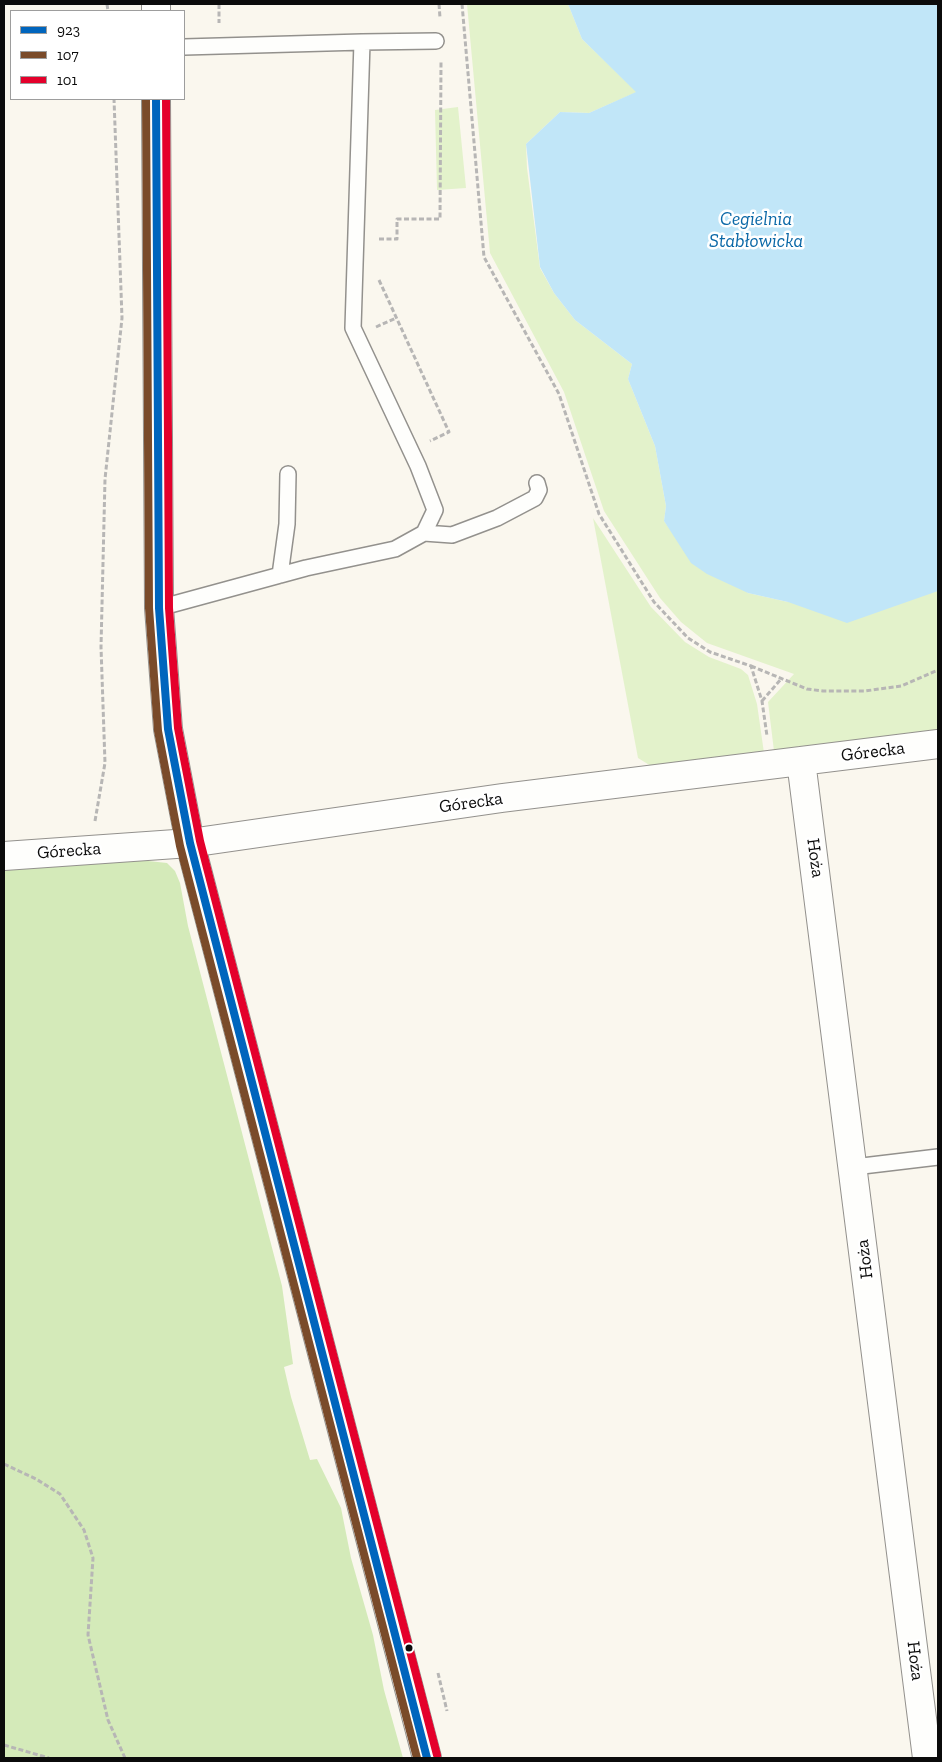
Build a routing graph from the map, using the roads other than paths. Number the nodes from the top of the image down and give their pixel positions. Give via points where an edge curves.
1 (436, 40) dead end
2 (362, 42) junction
3 (185, 47) edge
4 (156, 100) edge
5 (288, 474) dead end
6 (537, 483) dead end
7 (424, 533) junction
8 (280, 575) junction
9 (159, 608) junction
10 (938, 744) edge
11 (801, 761) junction
12 (190, 842) junction
13 (4, 856) edge
14 (938, 1157) edge
15 (854, 1167) junction
16 (427, 1758) edge
17 (927, 1758) edge

1 - 2 lane
2 - 3 lane
2 - 7 lane via 353,328 411,450 435,510
4 - 9 street
5 - 8 lane via 287,524
6 - 7 lane via 539,490 535,498 497,518 452,534
7 - 8 lane via 396,549
8 - 9 lane
9 - 12 street via 168,729
10 - 11 street, Górecka
11 - 12 street, Górecka via 502,798
11 - 15 street, Hoża
12 - 13 street, Górecka
12 - 16 street
14 - 15 lane
15 - 17 street, Hoża

